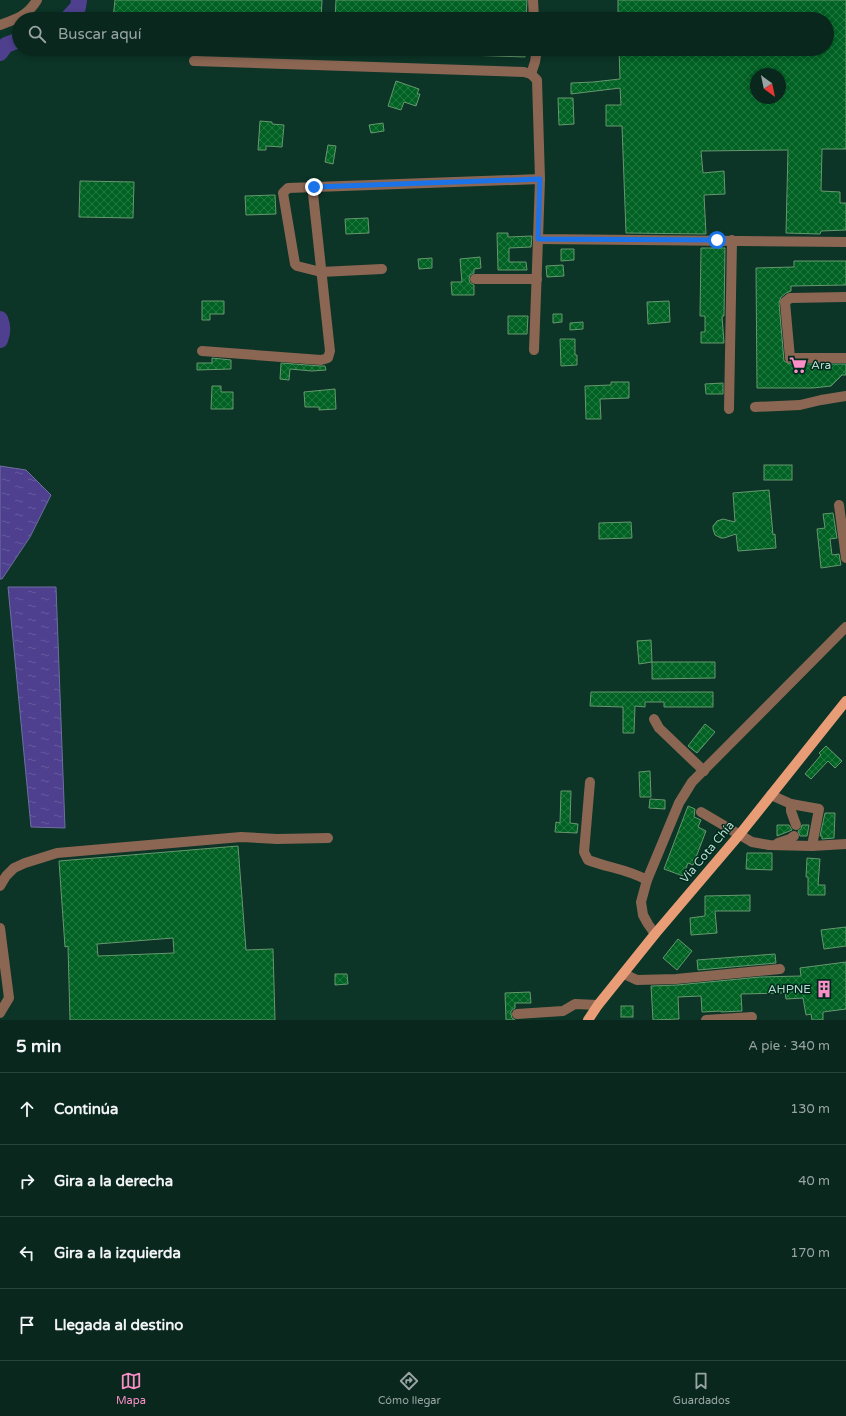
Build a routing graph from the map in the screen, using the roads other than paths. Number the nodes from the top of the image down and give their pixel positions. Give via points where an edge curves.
1 (37, 0) edge
2 (533, 0) edge
3 (27, 12) edge
4 (534, 12) edge
5 (12, 21) edge
6 (0, 25) edge
7 (535, 56) edge
8 (194, 61) dead end
9 (531, 74) junction
10 (540, 179) junction
11 (314, 187) junction
12 (538, 239) junction
13 (732, 240) junction
14 (846, 242) edge
15 (382, 268) dead end
16 (320, 272) junction
17 (475, 279) dead end
18 (537, 279) junction
19 (846, 297) edge
20 (534, 350) dead end
21 (202, 351) dead end
22 (846, 358) edge
23 (846, 396) edge
24 (755, 407) dead end
25 (729, 409) dead end
26 (839, 505) dead end
27 (846, 558) edge
28 (846, 627) edge
29 (846, 701) edge
30 (654, 719) dead end
31 (704, 771) junction
32 (590, 782) dead end
33 (771, 795) junction
34 (791, 804) junction
35 (701, 812) dead end
36 (796, 825) dead end
37 (740, 834) junction
38 (794, 836) dead end
39 (328, 838) dead end
40 (846, 844) edge
41 (769, 845) junction
42 (812, 846) junction
43 (647, 880) junction
44 (0, 886) edge
45 (0, 928) edge
46 (656, 934) junction
47 (780, 969) dead end
48 (624, 974) junction
49 (598, 1005) junction
50 (0, 1013) edge
51 (517, 1014) dead end
52 (752, 1018) dead end
53 (588, 1020) edge
54 (706, 1020) edge

1 - 3 street
2 - 4 street
5 - 6 street
7 - 9 street
8 - 9 street
9 - 10 street via 537,80
10 - 11 street
10 - 12 street
11 - 16 street
11 - 16 street via 288,188 283,193 295,264
12 - 13 street
12 - 18 street
13 - 14 street
13 - 25 street
15 - 16 street
16 - 21 street via 330,351 328,358 321,360
17 - 18 street
18 - 20 street
19 - 22 street via 790,298 785,302 790,358
23 - 24 street via 800,406
26 - 27 street
28 - 31 street
29 - 33 main road, Vía Cota Chía
30 - 31 street via 659,728
31 - 43 street via 692,782 678,803
32 - 43 street via 584,852 588,860 634,873
33 - 34 street
33 - 37 main road, Vía Cota Chía
34 - 36 street
34 - 42 street via 819,809
35 - 37 street
37 - 41 street via 752,842
37 - 46 main road, Vía Cota Chía
38 - 41 street via 785,842
39 - 44 street via 241,837 57,853 14,868
40 - 42 street
41 - 42 street
43 - 46 street via 641,902 643,915
45 - 50 street via 8,998
46 - 48 main road, Vía Cota Chía
47 - 48 street via 676,979 638,980
48 - 49 main road, Vía Cota Chía
49 - 51 street via 575,1004 563,1011
49 - 53 main road, Vía Cota Chía
52 - 54 street

